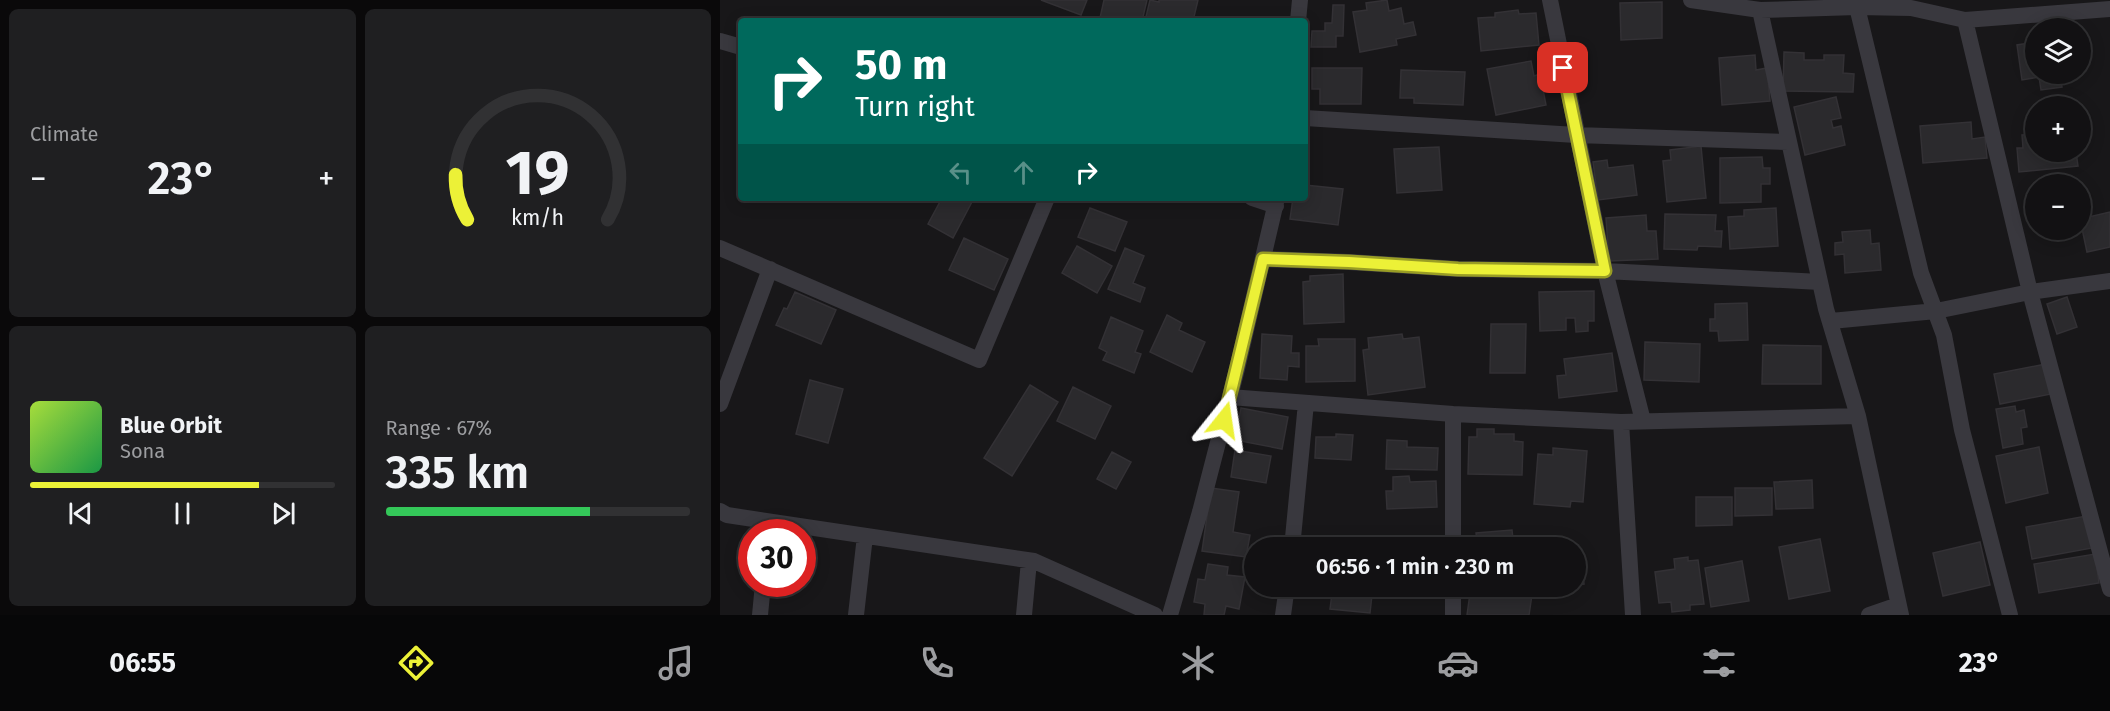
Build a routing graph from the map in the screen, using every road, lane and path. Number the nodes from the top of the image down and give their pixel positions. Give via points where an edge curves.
1 (1300, 0) edge
2 (1550, 0) edge
3 (1691, 0) edge
4 (1910, 4) edge
5 (1857, 7) junction
6 (2110, 9) edge
7 (1760, 10) junction
8 (1298, 18) edge
9 (1965, 20) junction
10 (720, 41) edge
11 (738, 46) edge
12 (1308, 118) edge
13 (1576, 135) junction
14 (1789, 142) junction
15 (1046, 201) edge
16 (1276, 202) edge
17 (720, 248) edge
18 (1263, 259) junction
19 (770, 269) junction
20 (1605, 271) junction
21 (2110, 280) edge
22 (1820, 282) junction
23 (2030, 292) junction
24 (1936, 311) junction
25 (1831, 321) junction
26 (1230, 397) junction
27 (1306, 403) junction
28 (720, 404) edge
29 (1453, 414) junction
30 (1858, 416) junction
31 (1643, 421) junction
32 (1621, 422) junction
33 (720, 511) edge
34 (741, 519) edge
35 (816, 531) edge
36 (865, 536) junction
37 (1293, 537) edge
38 (1453, 537) edge
39 (1029, 561) junction
40 (2110, 589) edge
41 (762, 597) edge
42 (1285, 597) edge
43 (1454, 597) edge
44 (1899, 610) edge
45 (760, 615) edge
46 (856, 615) edge
47 (1024, 615) edge
48 (1155, 615) edge
49 (1170, 615) edge
50 (1283, 615) edge
51 (1454, 615) edge
52 (1634, 615) edge
53 (1869, 615) edge
54 (2010, 615) edge

1 - 8 street
2 - 13 street
3 - 7 street
4 - 5 street
4 - 9 street
5 - 7 street
5 - 24 street via 1921,273
6 - 9 street
7 - 14 street
9 - 23 street
10 - 11 street
12 - 13 street
13 - 14 street
13 - 20 street
14 - 22 street
15 - 19 street via 979,360
16 - 18 street
17 - 19 street
18 - 20 street via 1458,269
18 - 26 street
19 - 28 street
20 - 22 street
20 - 31 street
21 - 23 street
22 - 25 street
23 - 24 street
23 - 40 street
24 - 25 street
24 - 54 street
25 - 30 street
26 - 27 street
26 - 49 street
27 - 29 street
27 - 37 street
29 - 32 street
29 - 38 street
30 - 31 street
30 - 44 street
31 - 32 street
32 - 52 street
33 - 34 street
35 - 36 street
36 - 39 street
36 - 46 street
39 - 47 street
39 - 48 street
41 - 45 street
42 - 50 street
43 - 51 street
44 - 53 street

